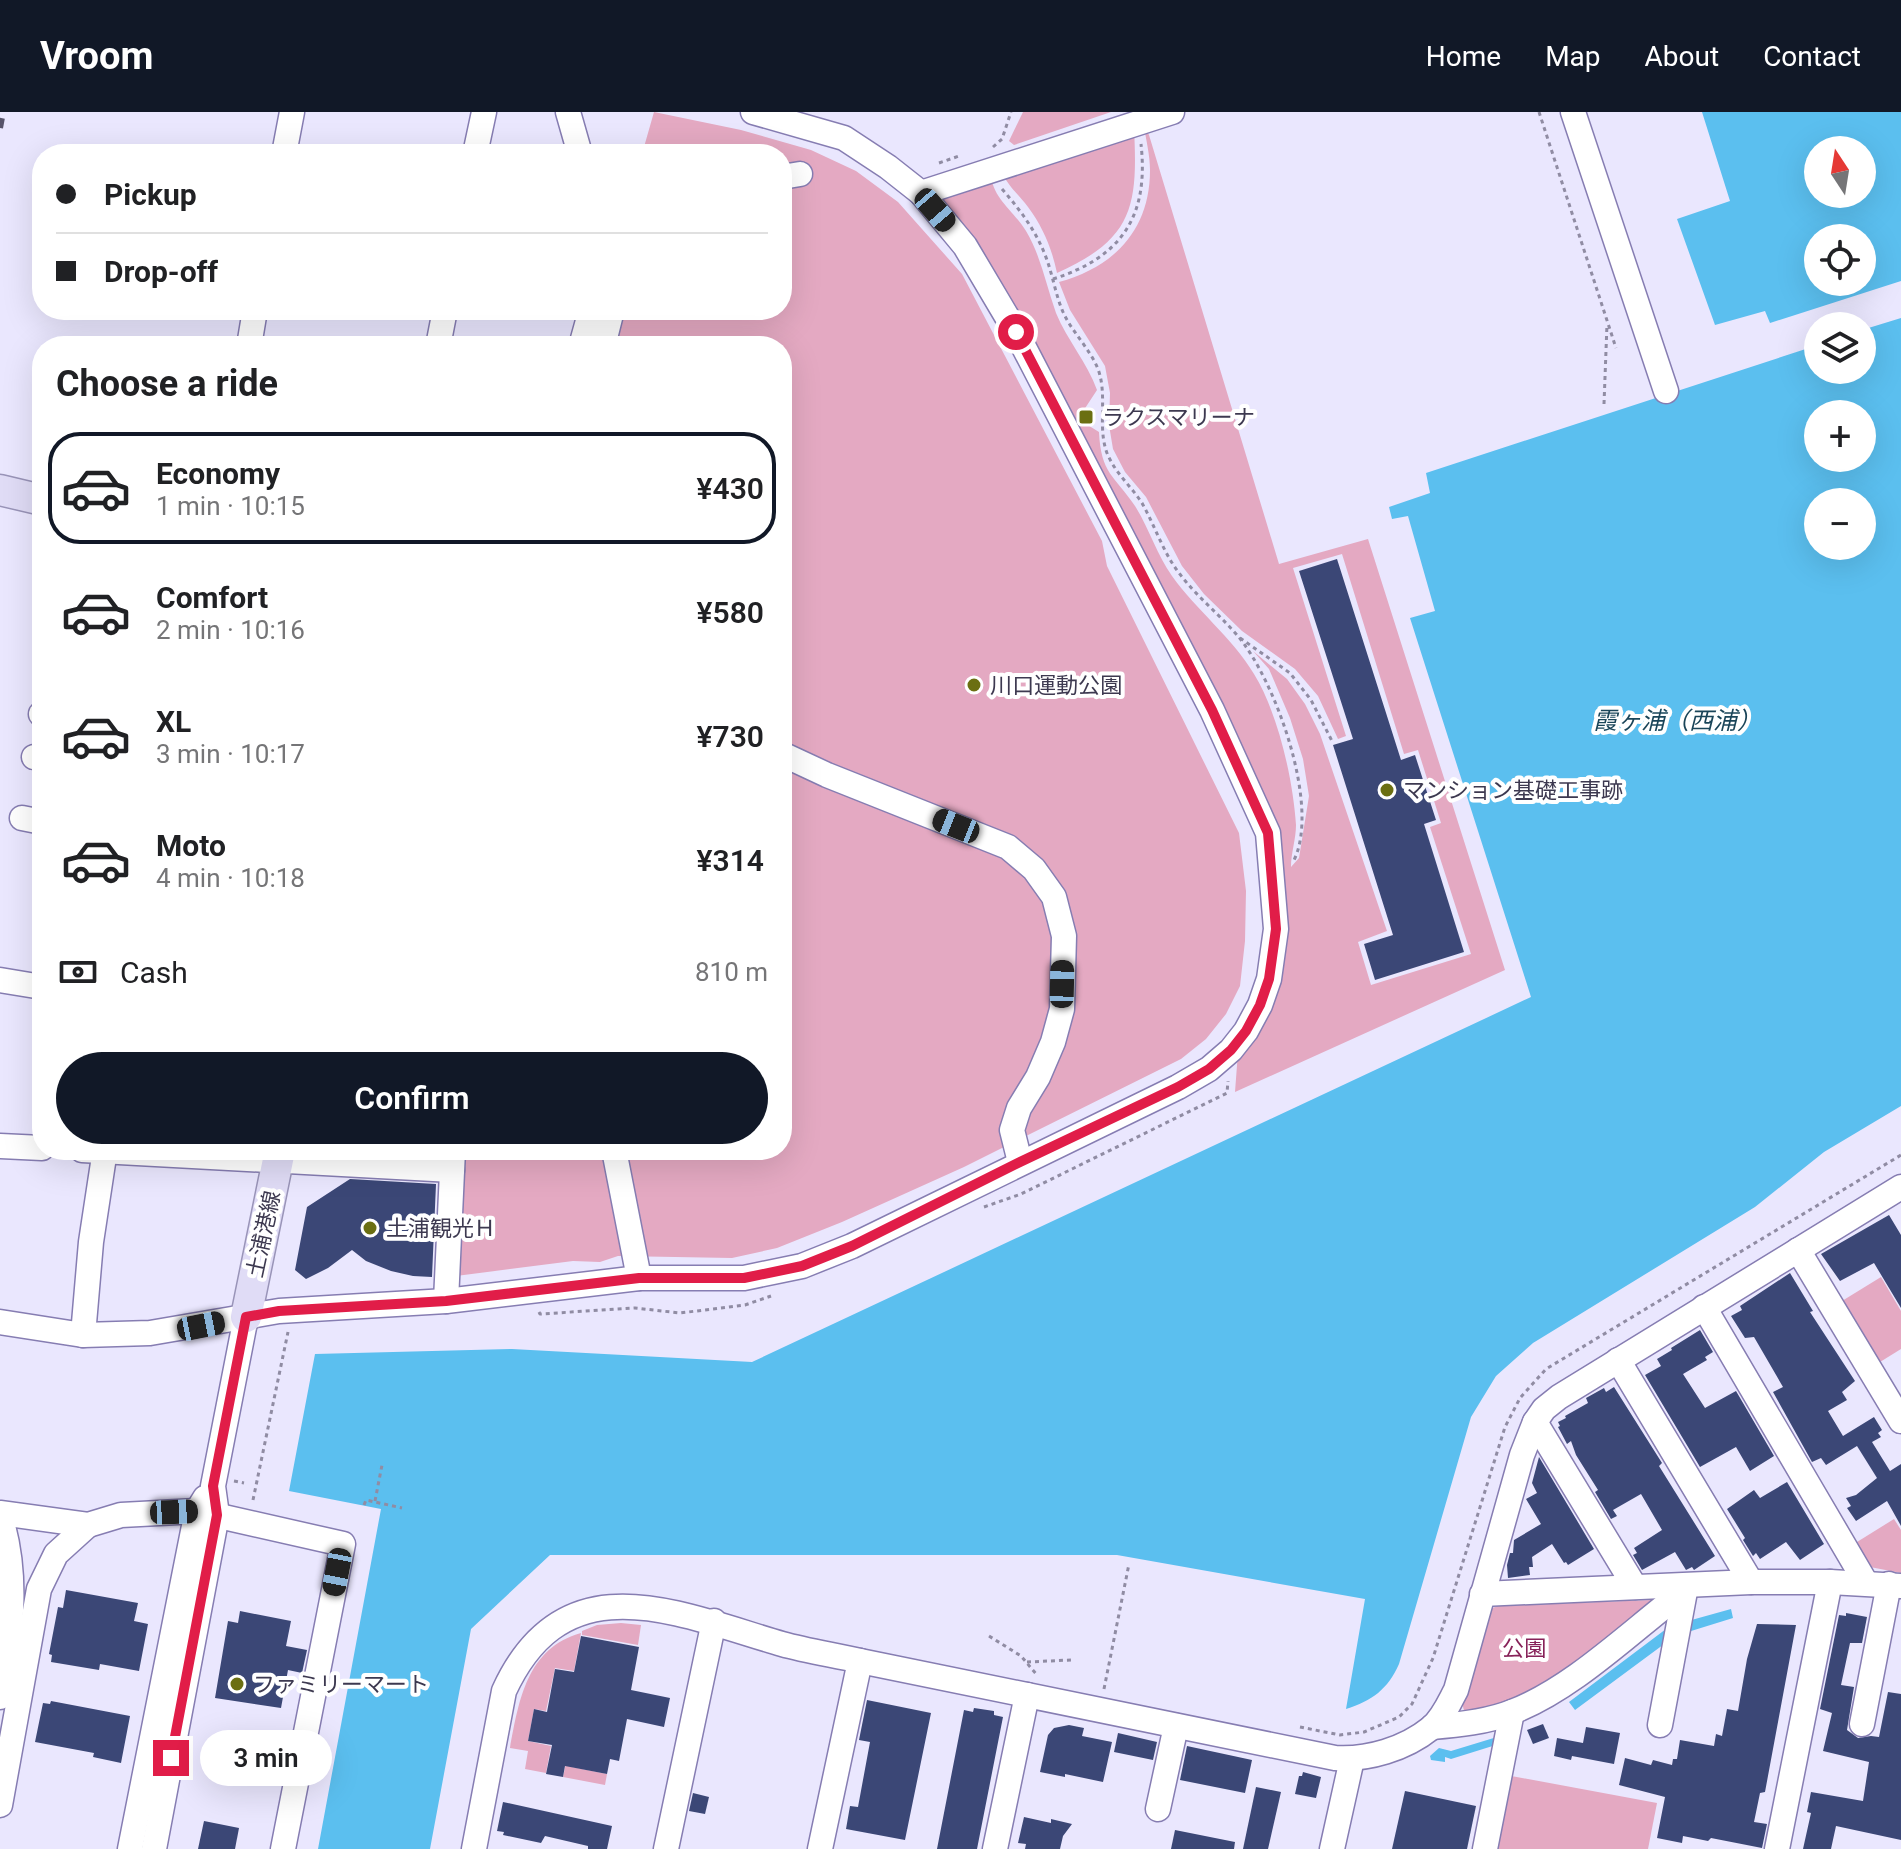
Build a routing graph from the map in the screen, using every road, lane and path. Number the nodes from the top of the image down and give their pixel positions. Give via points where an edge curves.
1 (292, 112) edge
2 (484, 112) edge
3 (568, 112) edge
4 (753, 112) edge
5 (1172, 112) edge
6 (1539, 112) edge
7 (1573, 112) edge
8 (1139, 122) junction
9 (286, 144) edge
10 (477, 144) edge
11 (577, 144) edge
12 (998, 182) dead end
13 (921, 193) junction
14 (1053, 279) junction
15 (1608, 321) junction
16 (1616, 348) dead end
17 (1666, 391) dead end
18 (1604, 404) dead end
19 (0, 490) edge
20 (32, 498) edge
21 (1237, 636) junction
22 (1332, 741) dead end
23 (792, 759) edge
24 (1293, 862) dead end
25 (0, 980) edge
26 (32, 985) edge
27 (0, 1146) edge
28 (32, 1148) edge
29 (103, 1160) edge
30 (278, 1160) edge
31 (453, 1160) edge
32 (616, 1160) edge
33 (1020, 1162) junction
34 (1899, 1192) edge
35 (1798, 1250) junction
36 (639, 1278) junction
37 (446, 1301) junction
38 (1704, 1307) junction
39 (246, 1317) junction
40 (0, 1322) edge
41 (83, 1335) junction
42 (1618, 1360) junction
43 (1901, 1421) edge
44 (1535, 1422) junction
45 (382, 1465) dead end
46 (375, 1502) junction
47 (364, 1505) dead end
48 (402, 1508) dead end
49 (207, 1513) junction
50 (0, 1514) edge
51 (88, 1525) junction
52 (1129, 1564) dead end
53 (1751, 1582) junction
54 (1830, 1582) junction
55 (1885, 1585) edge
56 (1686, 1586) junction
57 (1635, 1587) junction
58 (1482, 1594) junction
59 (714, 1621) junction
60 (989, 1636) dead end
61 (1071, 1660) dead end
62 (860, 1661) junction
63 (1026, 1662) junction
64 (1032, 1685) junction
65 (1104, 1689) dead end
66 (0, 1697) edge
67 (1512, 1712) junction
68 (1862, 1724) dead end
69 (1660, 1725) dead end
70 (1176, 1726) junction
71 (1432, 1727) junction
72 (1352, 1759) junction
73 (0, 1805) edge
74 (1158, 1809) dead end
75 (130, 1849) edge
76 (154, 1849) edge
77 (283, 1849) edge
78 (474, 1849) edge
79 (666, 1849) edge
80 (820, 1849) edge
81 (995, 1849) edge
82 (1332, 1849) edge
83 (1485, 1849) edge
84 (1777, 1849) edge

1 - 9 street
2 - 10 street
3 - 11 street
4 - 13 street via 844,138 894,159
5 - 8 street
6 - 15 path
7 - 17 street
8 - 13 street
8 - 14 path via 1142,190 1133,220 1103,256
12 - 14 path via 1034,228
13 - 33 street via 965,246 1016,332 1212,710 1268,833 1272,862 1276,929 1269,979 1260,1005 1231,1050 1178,1087
14 - 21 path via 1063,313 1098,370 1107,453 1176,570
15 - 16 path
15 - 18 path
19 - 20 main road
21 - 22 path via 1290,673
21 - 24 path via 1262,673 1295,762 1302,830
23 - 33 street via 1008,847 1034,869 1054,897 1064,936 1062,1009 1048,1054 1012,1130
25 - 26 street
27 - 28 street
29 - 41 street
30 - 39 main road, 土浦港線
31 - 37 street
32 - 36 street
33 - 36 street via 802,1266 744,1278
34 - 35 street
35 - 38 street
35 - 43 street
36 - 37 street
37 - 39 street
38 - 42 street
38 - 55 street
39 - 41 street via 150,1333
39 - 49 street
40 - 41 street
42 - 44 street via 1559,1397
42 - 53 street
44 - 57 street
44 - 58 street
45 - 46 path
46 - 47 path via 366,1500
46 - 48 path
49 - 51 street via 121,1515
49 - 75 street
49 - 76 street
49 - 77 street via 343,1544
50 - 51 street
50 - 66 street via 9,1552 12,1608
51 - 73 street via 56,1554 39,1589
52 - 65 path
53 - 54 street
53 - 56 street
54 - 55 street
54 - 84 street
55 - 68 street
56 - 57 street
56 - 67 street via 1556,1689
56 - 69 street
57 - 58 street
58 - 71 street via 1456,1690
59 - 62 street
59 - 78 street via 597,1607 544,1633 527,1650 504,1691
59 - 79 street
60 - 63 path
61 - 63 path
62 - 64 street
62 - 80 street
63 - 64 path
64 - 70 street
64 - 81 street
67 - 71 street
67 - 83 street
70 - 72 street
70 - 74 street
71 - 72 street via 1397,1747
72 - 82 street

